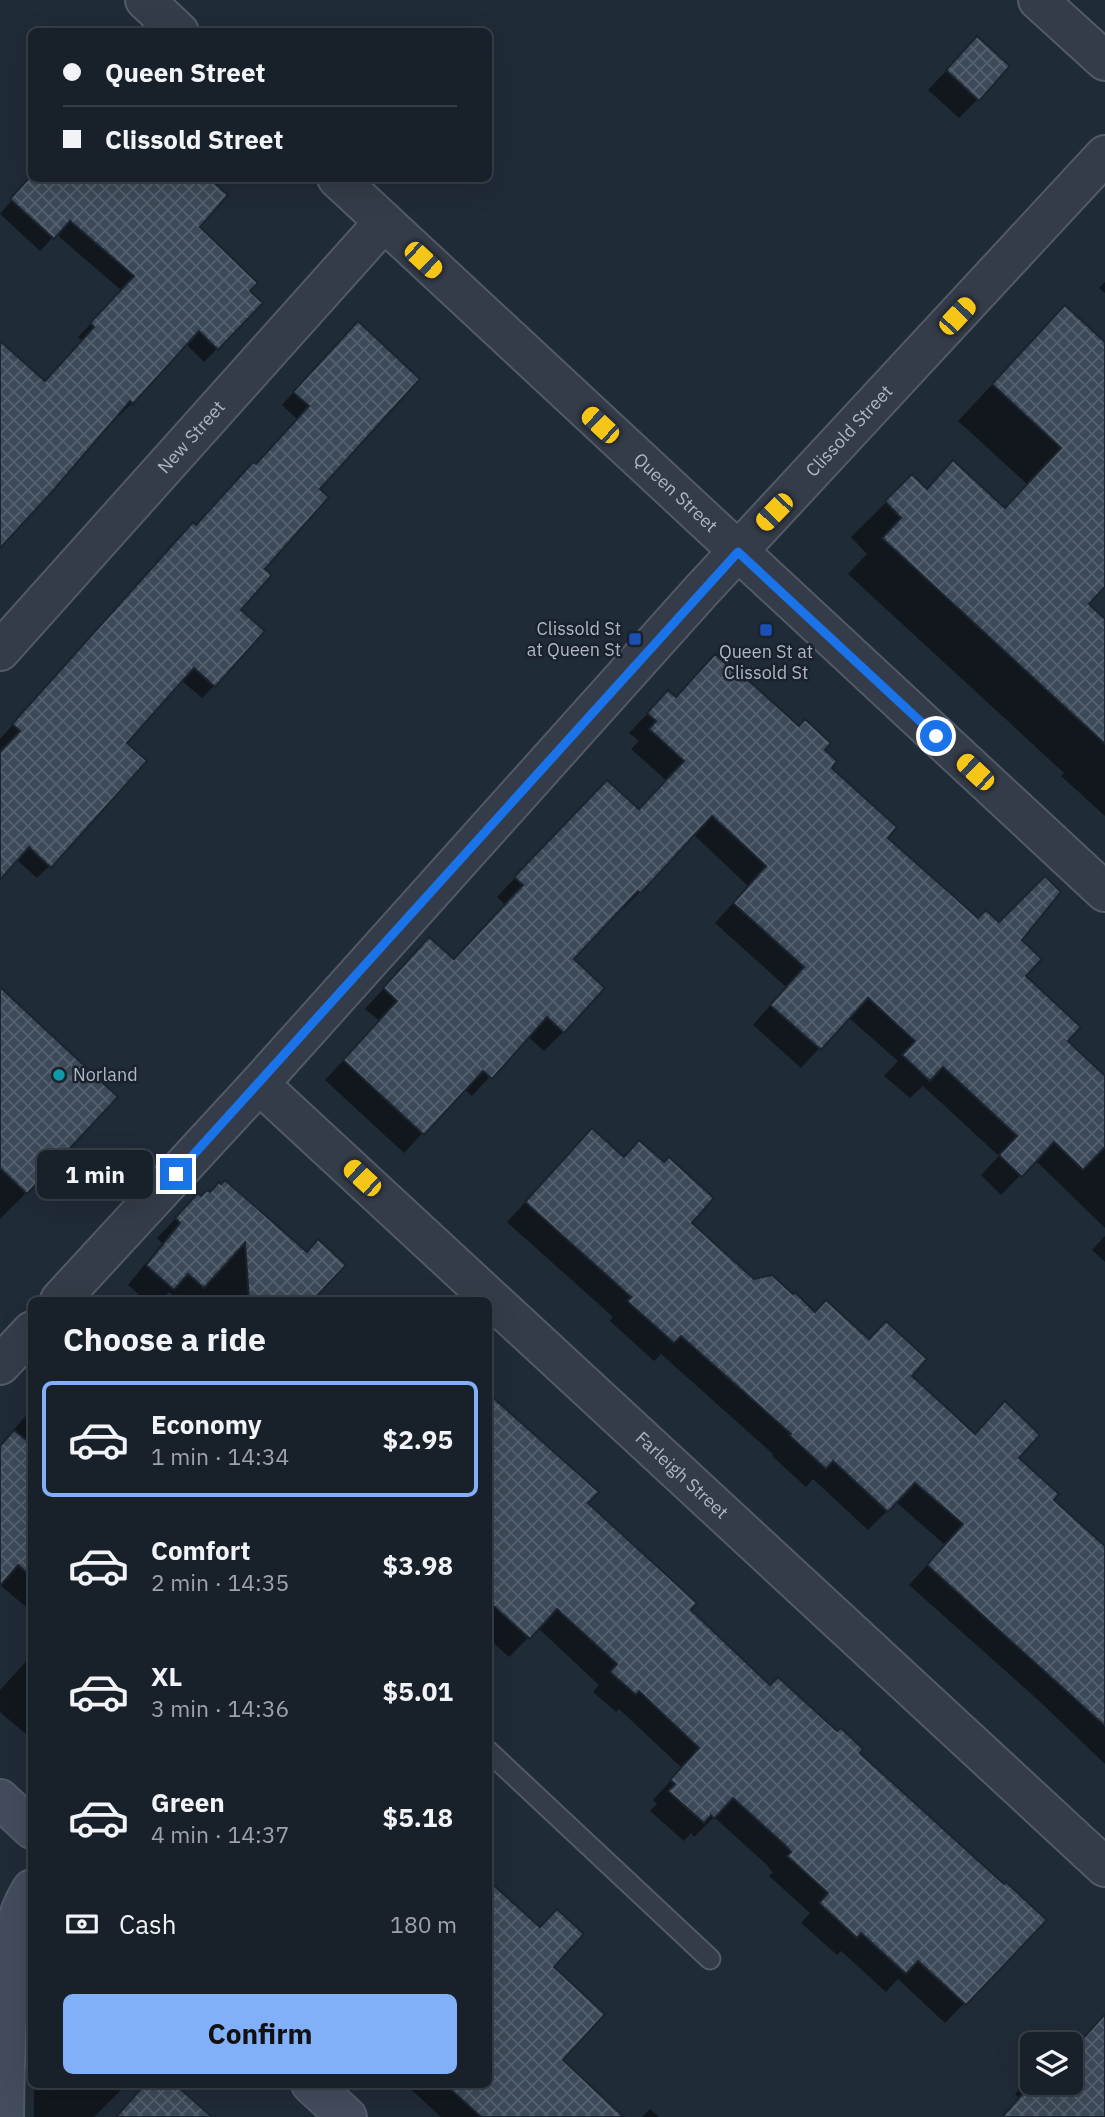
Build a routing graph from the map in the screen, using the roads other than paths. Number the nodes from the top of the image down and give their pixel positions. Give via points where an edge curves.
1 (145, 0) edge
2 (1038, 0) edge
3 (175, 28) edge
4 (1105, 61) edge
5 (1105, 155) edge
6 (341, 182) edge
7 (384, 222) junction
8 (738, 552) junction
9 (0, 651) edge
10 (1105, 892) edge
11 (259, 1084) junction
12 (63, 1297) edge
13 (489, 1297) edge
14 (492, 1300) edge
15 (28, 1335) edge
16 (0, 1365) edge
17 (492, 1755) edge
18 (0, 1800) edge
19 (28, 1825) edge
20 (1105, 1867) edge
21 (28, 1895) edge
22 (710, 1959) dead end
23 (315, 2088) edge
24 (4, 2117) edge
25 (346, 2117) edge

1 - 3 street
2 - 4 street
5 - 8 street, Clissold Street
6 - 7 street, Queen Street
7 - 8 street, Queen Street
7 - 9 street, New Street
8 - 10 street, Queen Street
8 - 11 street, Clissold Street
11 - 12 street, Clissold Street
11 - 13 street, Farleigh Street
14 - 20 street, Farleigh Street
15 - 16 street
17 - 22 lane
18 - 19 street
21 - 24 street via 9,1964
23 - 25 street

